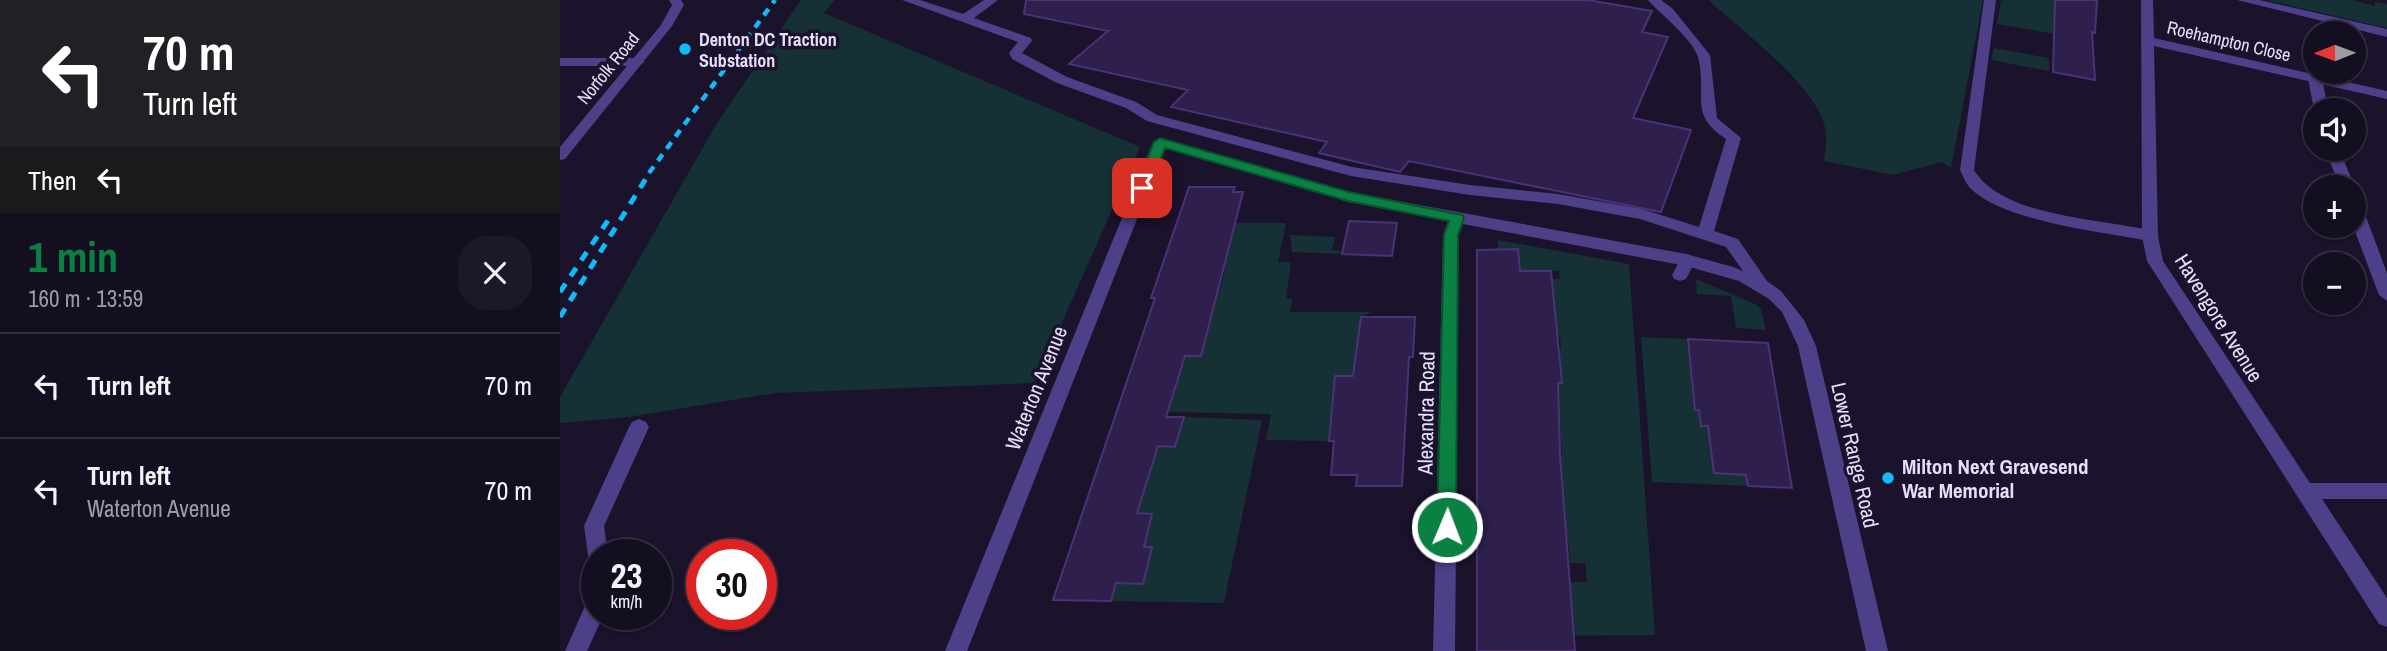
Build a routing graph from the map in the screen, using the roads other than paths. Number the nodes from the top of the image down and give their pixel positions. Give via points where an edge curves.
1 (675, 0) edge
2 (908, 0) edge
3 (992, 0) edge
4 (1654, 0) edge
5 (1990, 0) edge
6 (2147, 0) edge
7 (2243, 0) edge
8 (965, 19) junction
9 (2387, 33) edge
10 (2146, 40) junction
11 (560, 62) edge
12 (638, 62) junction
13 (2303, 75) edge
14 (2340, 84) edge
15 (2387, 95) edge
16 (560, 156) edge
17 (1457, 218) junction
18 (1705, 234) junction
19 (2150, 236) junction
20 (2366, 238) edge
21 (1761, 285) junction
22 (2387, 295) edge
23 (639, 427) dead end
24 (2304, 491) junction
25 (2387, 491) edge
26 (595, 539) edge
27 (2387, 618) edge
28 (585, 630) edge
29 (576, 651) edge
30 (956, 651) edge
31 (1444, 651) edge
32 (1877, 651) edge

1 - 12 street, Norfolk Road via 678,5 666,26
2 - 8 street
3 - 8 street
4 - 18 street via 1703,53 1710,118 1734,138
5 - 19 street via 1969,178 1993,198 2028,210
6 - 10 street, Havengore Avenue
7 - 9 street
8 - 18 street via 1026,41 1015,54 1058,78 1199,133 1351,171 1558,198
10 - 13 street, Roehampton Close
10 - 19 street, Havengore Avenue
11 - 12 street
12 - 16 street, Norfolk Road
14 - 15 street, Roehampton Close
17 - 21 street
17 - 30 street, Waterton Avenue via 1348,197 1160,142
17 - 31 street, Alexandra Road via 1451,235
18 - 21 street via 1731,243
19 - 24 street, Havengore Avenue via 2164,278
20 - 22 street
21 - 32 street, Lower Range Road via 1794,312 1807,346
23 - 26 street via 594,526
24 - 25 street
24 - 27 street, Havengore Avenue
28 - 29 street

